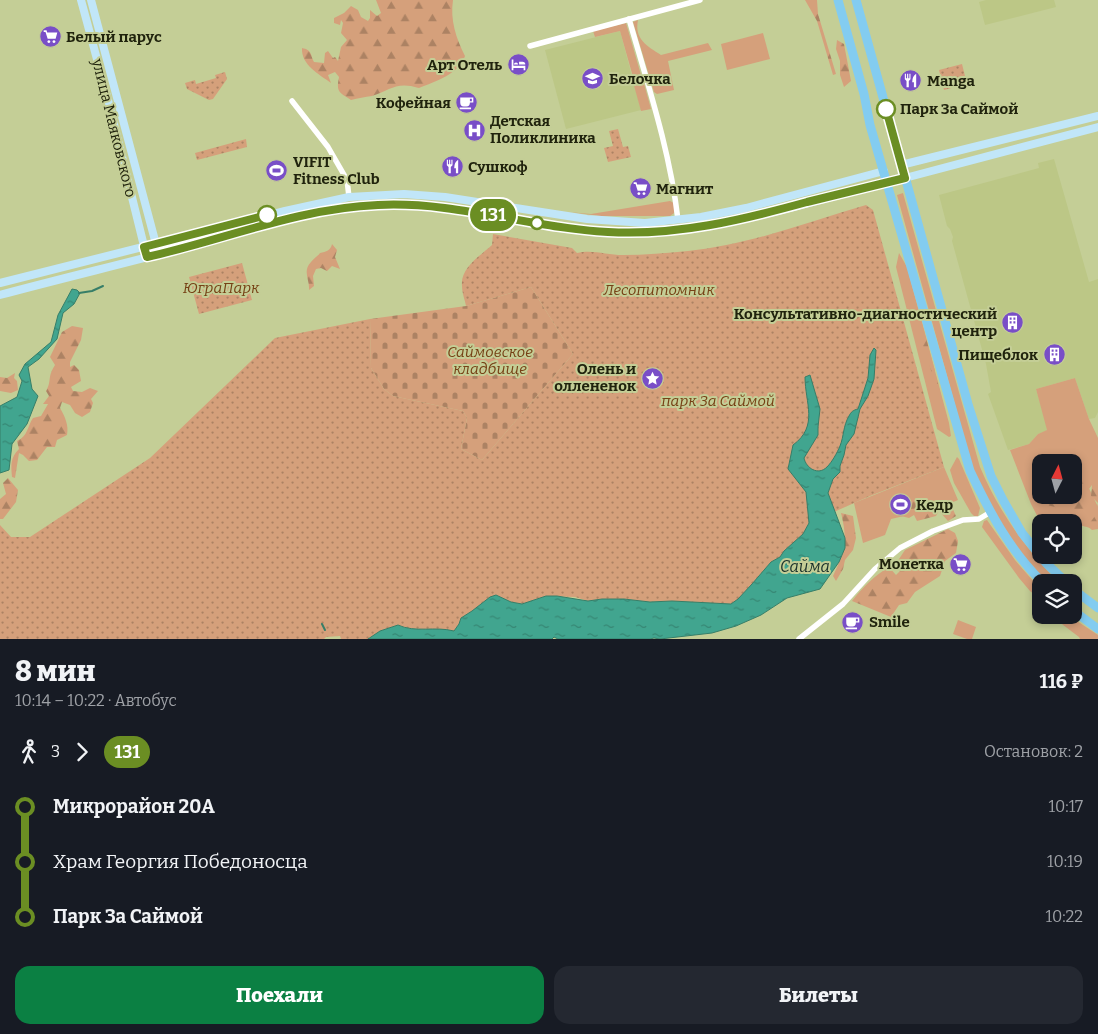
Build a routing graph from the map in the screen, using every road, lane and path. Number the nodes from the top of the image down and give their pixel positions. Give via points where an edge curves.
1 (81, 0) edge
2 (91, 0) edge
3 (700, 0) edge
4 (838, 0) edge
5 (856, 0) edge
6 (629, 19) junction
7 (530, 46) dead end
8 (292, 101) dead end
9 (1098, 116) edge
10 (1098, 127) edge
11 (901, 166) junction
12 (884, 171) junction
13 (905, 178) junction
14 (887, 182) junction
15 (349, 197) junction
16 (678, 220) junction
17 (156, 244) junction
18 (144, 247) junction
19 (159, 254) junction
20 (147, 257) junction
21 (0, 283) edge
22 (0, 295) edge
23 (989, 513) junction
24 (1034, 574) edge
25 (1058, 574) edge
26 (1082, 596) edge
27 (1098, 608) edge
28 (1082, 617) edge
29 (1098, 629) edge
30 (799, 639) edge

1 - 18 main road, улица Маяковского
2 - 17 main road, улица Маяковского
3 - 6 street
4 - 12 main road
5 - 11 main road
6 - 7 street
6 - 16 street via 667,157
8 - 15 street via 328,146 347,180
9 - 11 main road
10 - 13 main road
11 - 12 main road
11 - 13 main road
12 - 14 main road
12 - 16 main road via 746,208
13 - 14 main road
13 - 25 main road via 991,476 1022,533
14 - 19 main road via 740,219 661,232 582,230 456,209 376,205 311,215
14 - 23 main road via 959,438
15 - 16 main road via 422,195 603,221 645,223
15 - 17 main road via 285,210
17 - 18 main road
17 - 19 main road, улица Маяковского
18 - 20 main road, улица Маяковского
18 - 21 main road
19 - 20 main road
20 - 22 main road
23 - 24 main road
23 - 30 street via 979,519 963,520 933,531 900,548 875,568 843,604
26 - 27 main road
28 - 29 main road

